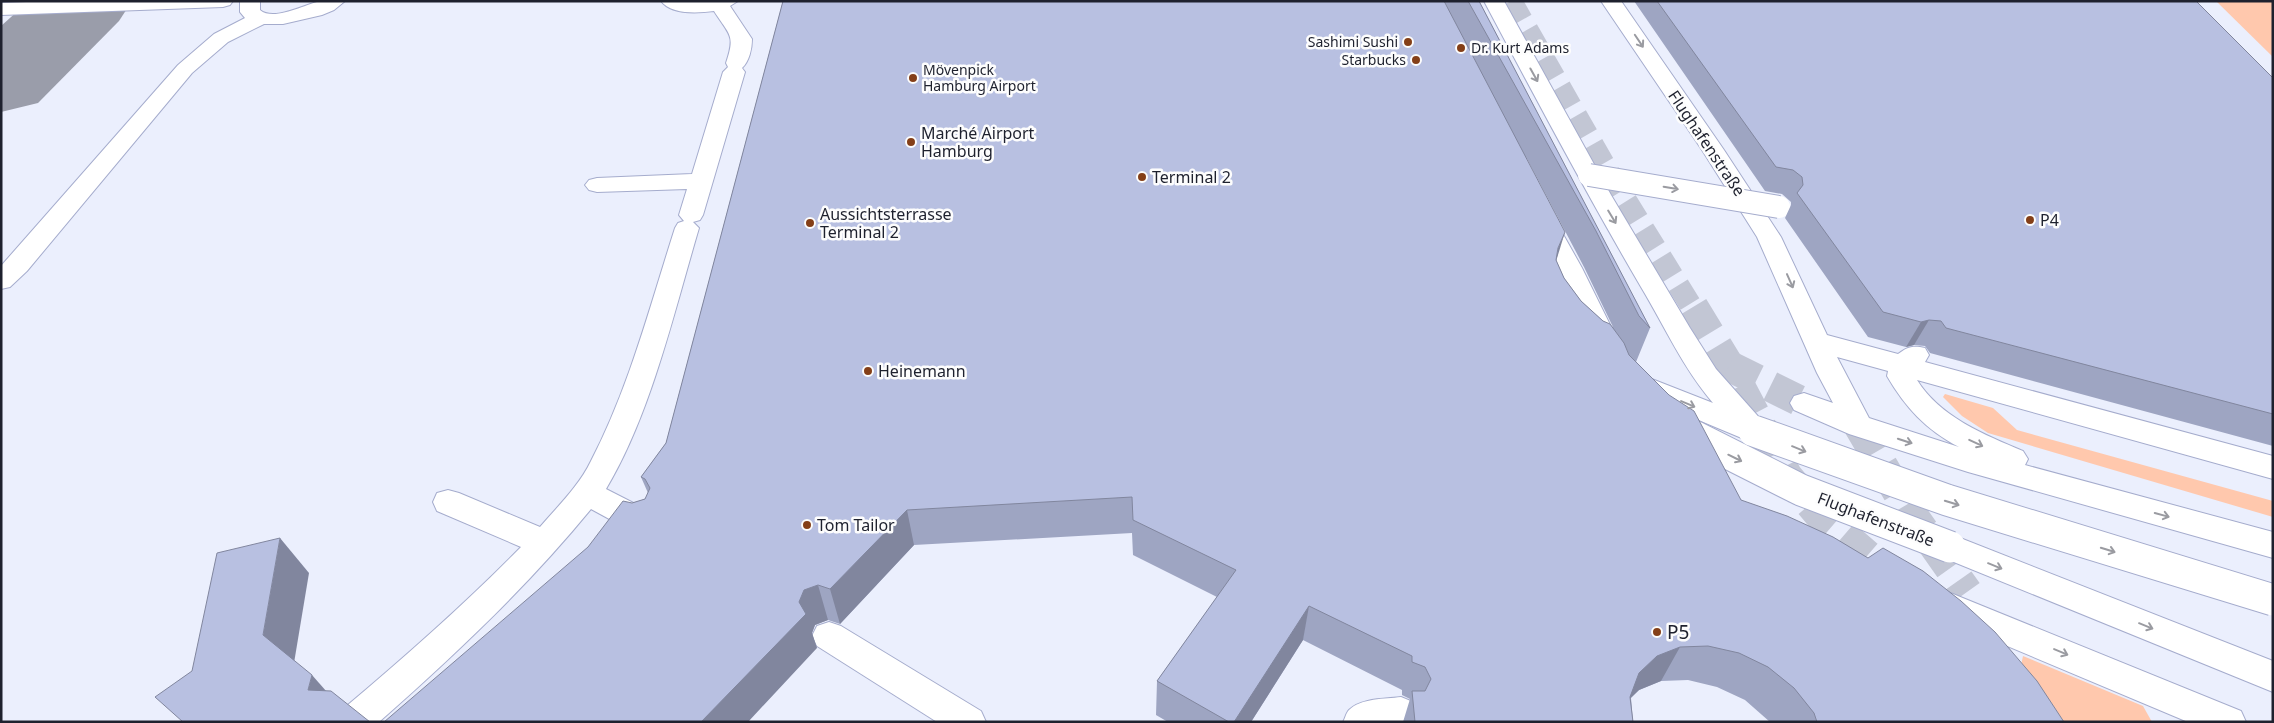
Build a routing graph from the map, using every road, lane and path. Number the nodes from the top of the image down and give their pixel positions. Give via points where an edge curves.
1 (223, 1) edge
2 (335, 1) edge
3 (670, 1) edge
4 (1494, 1) edge
5 (1610, 1) edge
6 (724, 3) edge
7 (1, 9) edge
8 (255, 10) edge
9 (1588, 175) junction
10 (701, 181) junction
11 (597, 185) dead end
12 (1530, 196) edge
13 (1779, 207) dead end
14 (1569, 268) junction
15 (1, 281) edge
16 (1817, 342) junction
17 (1911, 358) junction
18 (1619, 368) junction
19 (1804, 403) tunnel mouth
20 (1859, 426) junction
21 (1754, 431) junction
22 (2273, 468) edge
23 (1801, 490) junction
24 (587, 493) junction
25 (2106, 499) junction
26 (448, 502) dead end
27 (648, 525) edge
28 (545, 543) junction
29 (2273, 545) edge
30 (1919, 591) edge
31 (1967, 592) tunnel mouth
32 (2273, 600) edge
33 (2016, 634) junction
34 (828, 636) dead end
35 (2273, 677) edge
36 (1401, 713) dead end
37 (356, 720) edge
38 (968, 722) edge
39 (1361, 722) edge
40 (2227, 722) edge

1 - 7 street
2 - 8 street via 303,16 280,19
3 - 6 street via 688,6
4 -> 9 street
5 -> 16 street, Flughafenstraße via 1769,237
6 - 10 street via 742,39
8 - 15 street via 186,69
9 -> 13 street, bridge
9 -> 21 street via 1706,376
10 - 11 street
10 - 24 street via 639,383 604,466
12 - 14 street
14 - 18 street
14 - 18 street via 1561,285 1567,313
16 - 17 street via 1858,353
16 - 20 street, Flughafenstraße
17 - 22 street
17 -> 25 street via 1901,376 1914,399 1956,434
18 -> 21 street
18 -> 23 street, Flughafenstraße, bridge via 1666,419 1688,434
19 - 20 street
20 -> 25 street via 1968,461
21 - 23 street, bridge
21 -> 32 street, bridge via 1826,460 1943,500
23 -> 35 street, Flughafenstraße, bridge
24 - 27 street
24 - 28 street
25 -> 29 street
26 - 28 street
28 - 37 street via 434,652
30 - 33 street
31 - 33 street
33 -> 40 street
34 - 38 street
36 - 39 street via 1371,716

